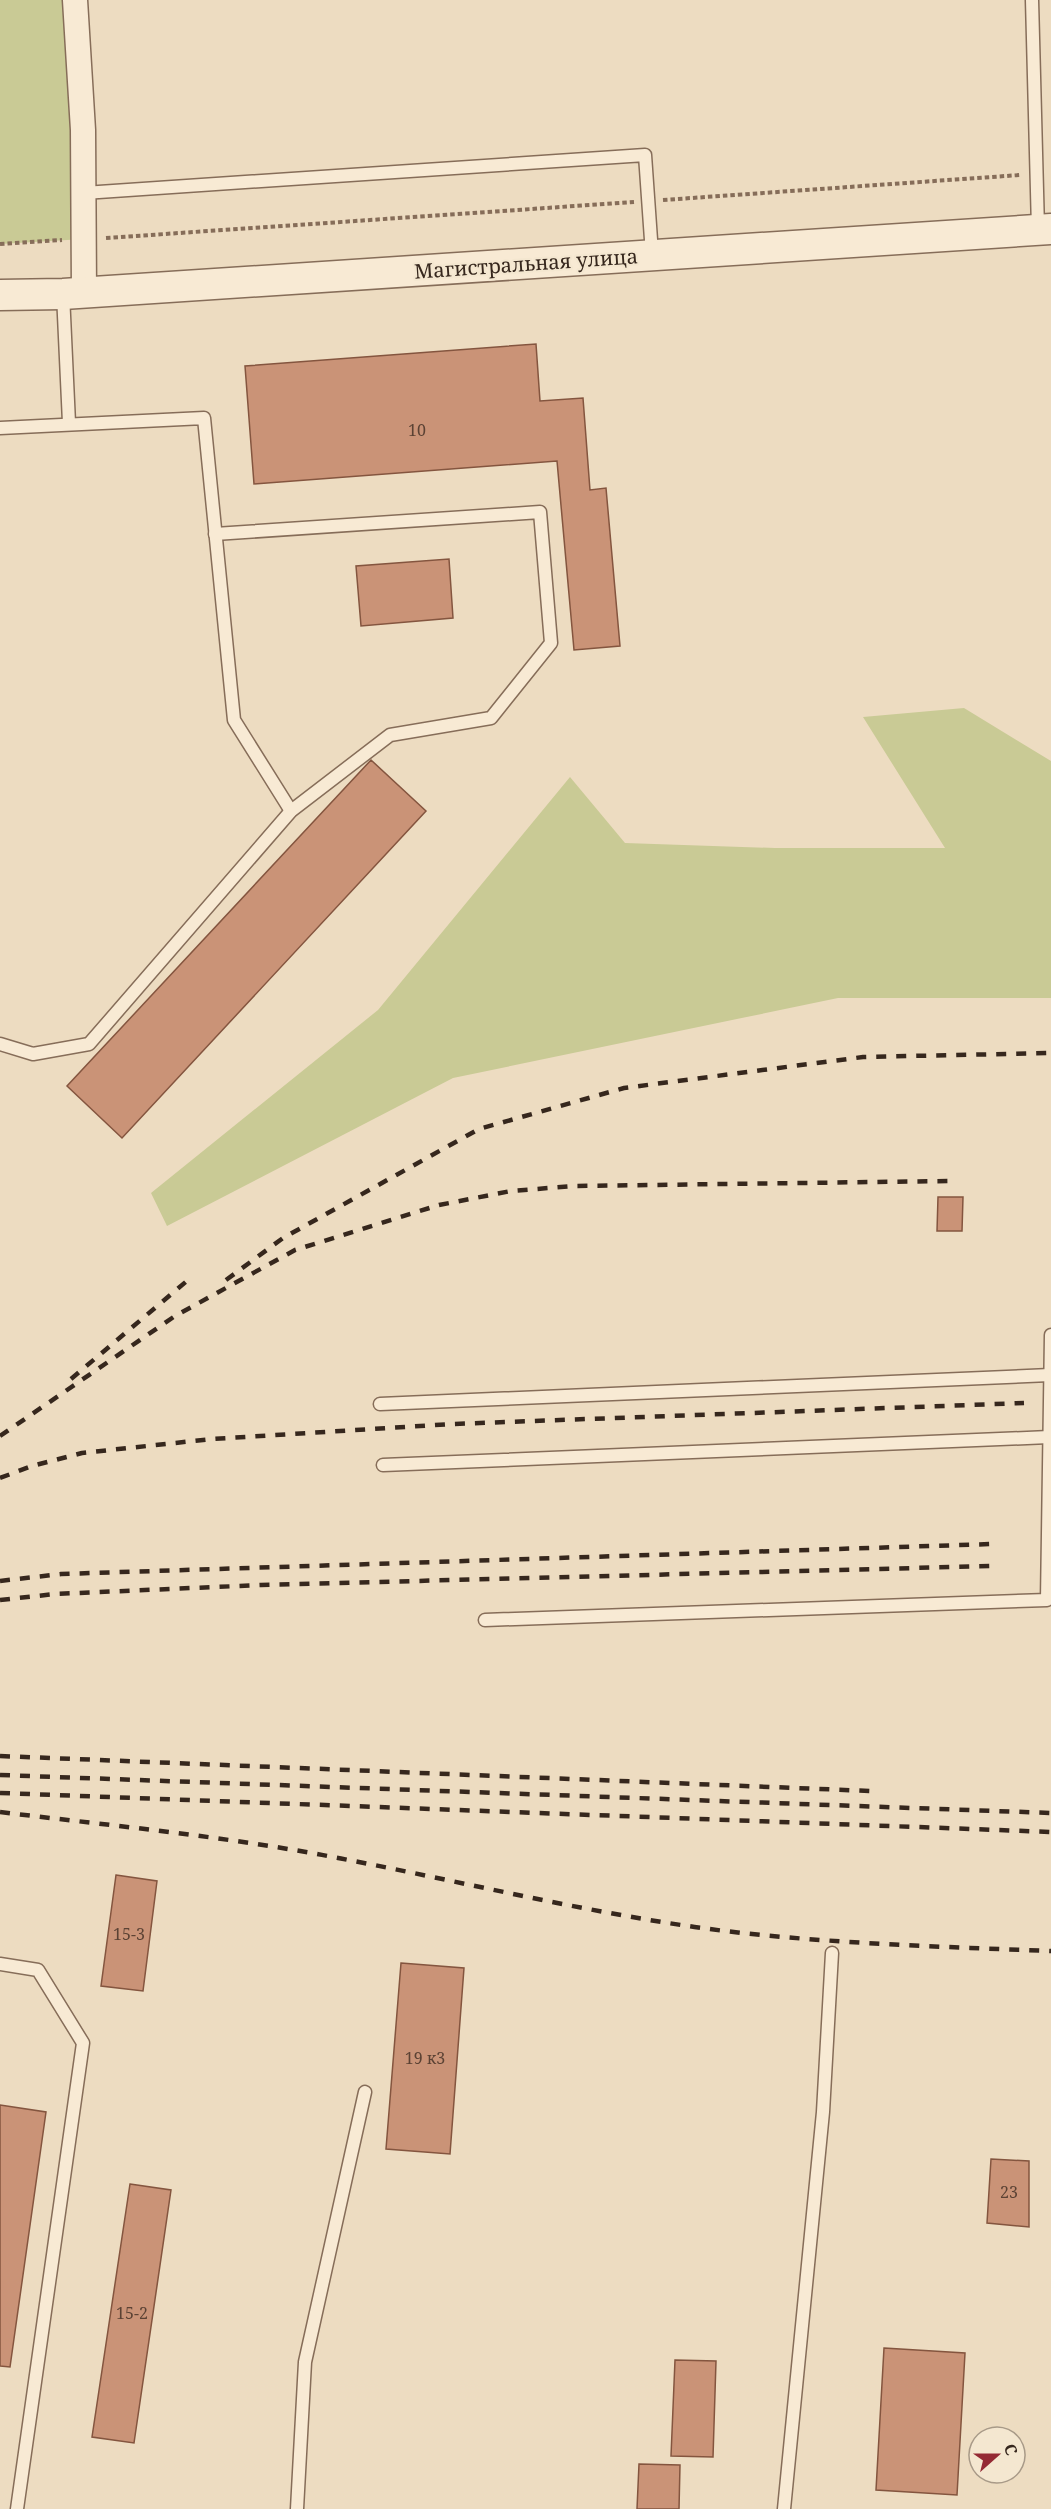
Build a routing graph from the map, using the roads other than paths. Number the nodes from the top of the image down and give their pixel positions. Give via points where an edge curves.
1 (75, 0) edge
2 (1032, 0) edge
3 (84, 193) junction
4 (1045, 229) edge
5 (652, 256) junction
6 (74, 293) junction
7 (0, 295) edge
8 (69, 423) junction
9 (0, 428) edge
10 (215, 534) junction
11 (291, 811) junction
12 (0, 1044) edge
13 (1051, 1335) edge
14 (1050, 1375) edge
15 (380, 1404) dead end
16 (1049, 1437) junction
17 (383, 1465) dead end
18 (485, 1620) dead end
19 (832, 1953) dead end
20 (0, 1964) edge
21 (365, 2092) dead end
22 (17, 2509) edge
23 (297, 2509) edge
24 (784, 2509) edge

1 - 3 street
2 - 4 lane via 1038,174
3 - 5 lane via 645,155
3 - 6 street via 84,239
4 - 5 street, Магистральная улица
5 - 6 street, Магистральная улица
6 - 7 street, Магистральная улица
6 - 8 lane
8 - 9 lane
8 - 10 lane via 204,418
10 - 11 lane via 234,720
10 - 11 lane via 540,512 551,643 491,718 390,735
11 - 12 lane via 89,1044 33,1054
13 - 14 lane
14 - 15 lane
14 - 16 lane
16 - 17 lane
16 - 18 lane via 1047,1600
19 - 24 lane via 823,2112
20 - 22 lane via 38,1970 83,2043
21 - 23 lane via 305,2362

